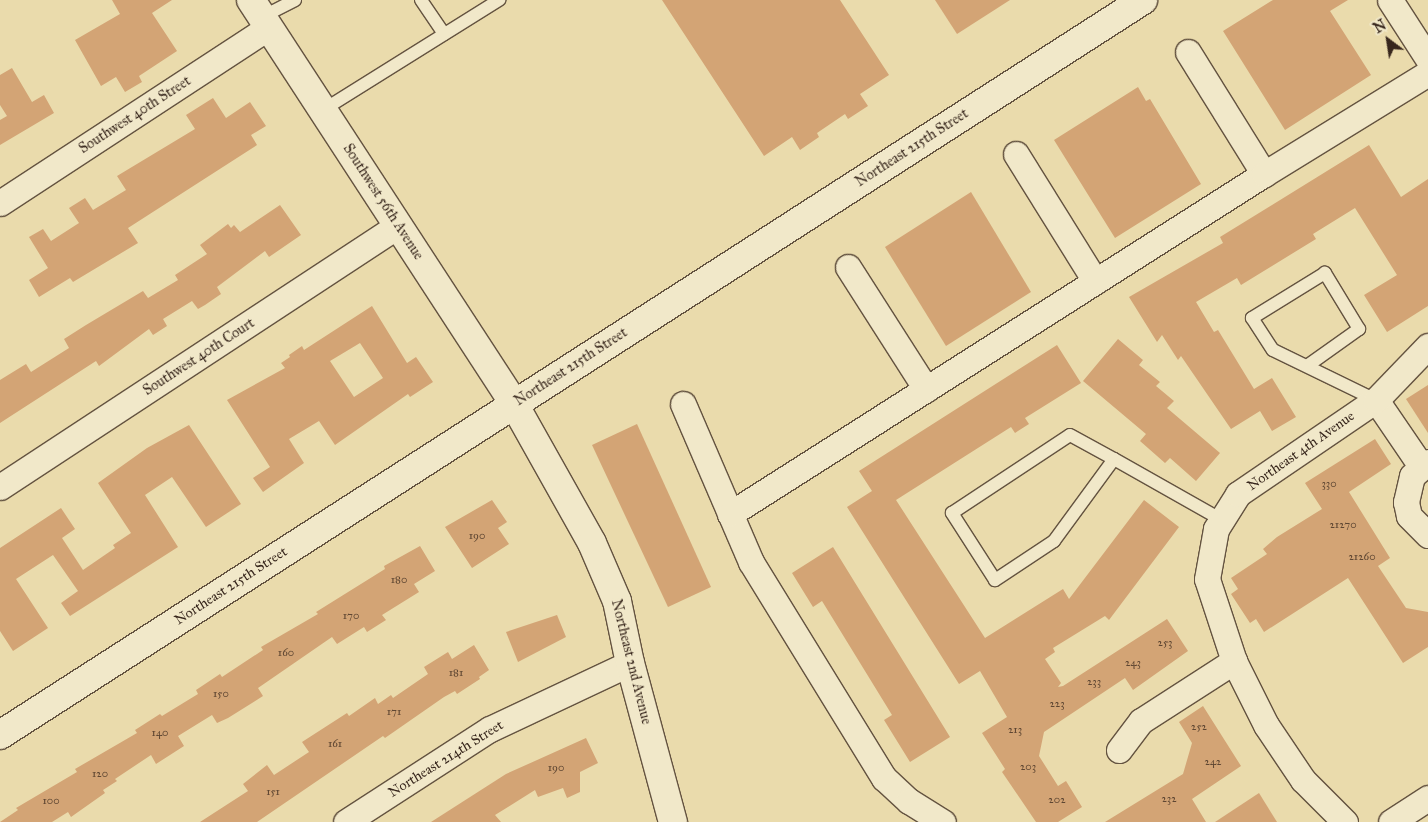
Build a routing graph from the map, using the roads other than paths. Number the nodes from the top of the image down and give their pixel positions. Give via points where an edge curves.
1 (295, 0) edge
2 (422, 0) edge
3 (499, 0) edge
4 (1144, 0) edge
5 (1390, 0) edge
6 (261, 15) edge
7 (444, 34) junction
8 (1188, 52) dead end
9 (1428, 59) edge
10 (1428, 73) edge
11 (323, 110) junction
12 (1016, 154) dead end
13 (1264, 174) junction
14 (0, 203) edge
15 (398, 226) junction
16 (848, 267) dead end
17 (1095, 281) junction
18 (1428, 346) edge
19 (1307, 366) junction
20 (926, 389) junction
21 (1376, 400) junction
22 (514, 404) junction
23 (683, 404) dead end
24 (1114, 459) junction
25 (1425, 464) edge
26 (0, 487) edge
27 (730, 514) junction
28 (1222, 520) junction
29 (1428, 535) edge
30 (1234, 661) junction
31 (630, 663) junction
32 (0, 735) edge
33 (1119, 750) dead end
34 (1428, 798) edge
35 (346, 822) edge
36 (673, 822) edge
37 (943, 822) edge
38 (1344, 822) edge
39 (1391, 822) edge

1 - 6 lane
2 - 7 lane
3 - 7 lane
4 - 22 street, Northeast 215th Street
5 - 9 street
6 - 11 street, Southwest 56th Avenue
6 - 14 street, Southwest 40th Street
7 - 11 lane
8 - 13 street
10 - 13 street
11 - 15 street, Southwest 56th Avenue
12 - 17 street
13 - 17 street
15 - 22 street, Southwest 56th Avenue
15 - 26 street, Southwest 40th Court
16 - 20 street
17 - 20 street
18 - 21 street, Northeast 4th Avenue
19 - 19 lane via 1358,329 1325,274 1252,318 1273,350
19 - 21 lane
20 - 27 street
21 - 25 street
21 - 28 street, Northeast 4th Avenue via 1238,494
22 - 31 street, Northeast 2nd Avenue via 592,544 617,601
22 - 32 street, Northeast 215th Street
23 - 27 street
24 - 24 lane via 1070,436 952,513 995,580 1054,541
24 - 28 lane
25 - 29 street via 1412,476 1406,502 1409,516
27 - 37 street via 751,562 884,778 909,801
28 - 30 street, Northeast 4th Avenue via 1216,530 1207,579
30 - 33 street via 1142,721
30 - 38 street, Northeast 4th Avenue via 1266,725 1303,780
31 - 35 street, Northeast 214th Street via 490,728
31 - 36 street, Northeast 2nd Avenue
34 - 39 street

